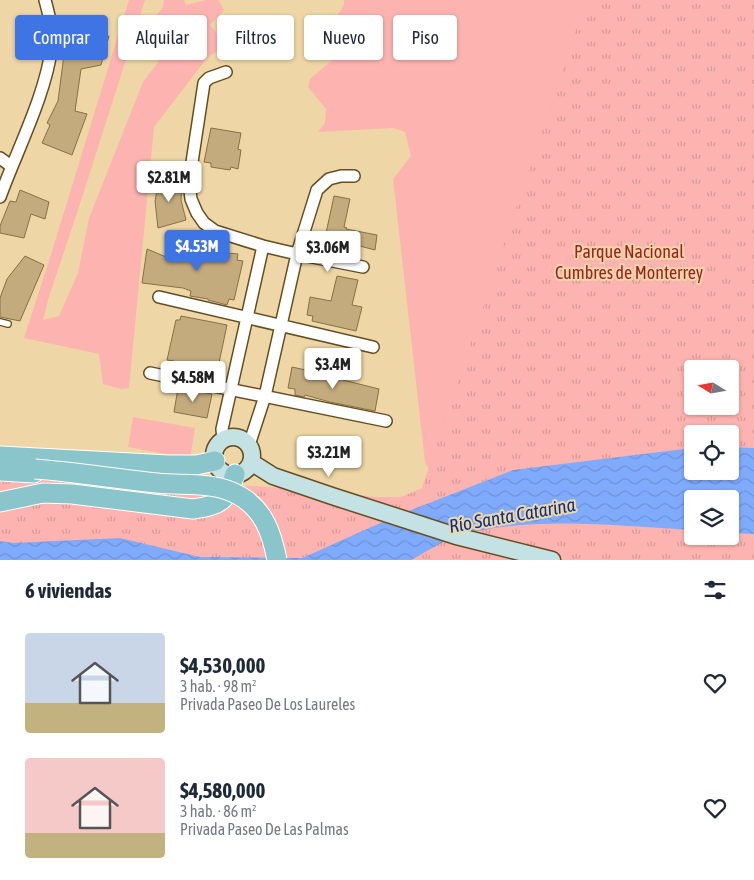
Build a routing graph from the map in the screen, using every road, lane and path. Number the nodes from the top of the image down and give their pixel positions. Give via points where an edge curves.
1 (45, 0) edge
2 (226, 72) dead end
3 (0, 158) edge
4 (12, 166) junction
5 (354, 176) dead end
6 (0, 197) edge
7 (263, 246) junction
8 (297, 254) junction
9 (363, 267) dead end
10 (159, 297) dead end
11 (248, 318) junction
12 (0, 322) edge
13 (8, 324) dead end
14 (281, 326) junction
15 (373, 347) dead end
16 (150, 373) dead end
17 (231, 389) junction
18 (265, 396) junction
19 (386, 421) dead end
20 (223, 440) junction
21 (250, 454) junction
22 (0, 456) edge
23 (215, 461) junction
24 (0, 465) edge
25 (0, 470) edge
26 (35, 471) junction
27 (235, 474) junction
28 (0, 502) edge
29 (270, 560) edge
30 (276, 560) edge
31 (552, 560) edge

1 - 4 street via 52,44 47,71
2 - 7 street via 209,78 203,87 189,182 191,199 204,223 215,231
3 - 4 street
4 - 6 street
5 - 8 street via 329,179 317,190
7 - 8 street
7 - 11 street
8 - 9 street
8 - 14 street
10 - 11 street
11 - 14 street
11 - 17 street
12 - 13 lane
14 - 15 street
14 - 18 street
16 - 17 street
17 - 18 street
17 - 20 street via 222,429
18 - 19 street
18 - 21 street
20 - 21 street via 240,438
20 - 23 street via 216,449
21 - 27 street via 245,470
21 - 31 street via 273,476 456,536
22 - 23 main road via 169,465
23 - 27 street via 223,471
24 - 26 main road
25 - 26 main road
26 - 29 main road via 116,485 220,497 235,504 257,524
26 - 30 main road, bridge via 74,472 157,484 222,488 240,496 264,519 271,533
27 - 28 main road via 228,494 221,500 193,510 72,494 43,493

